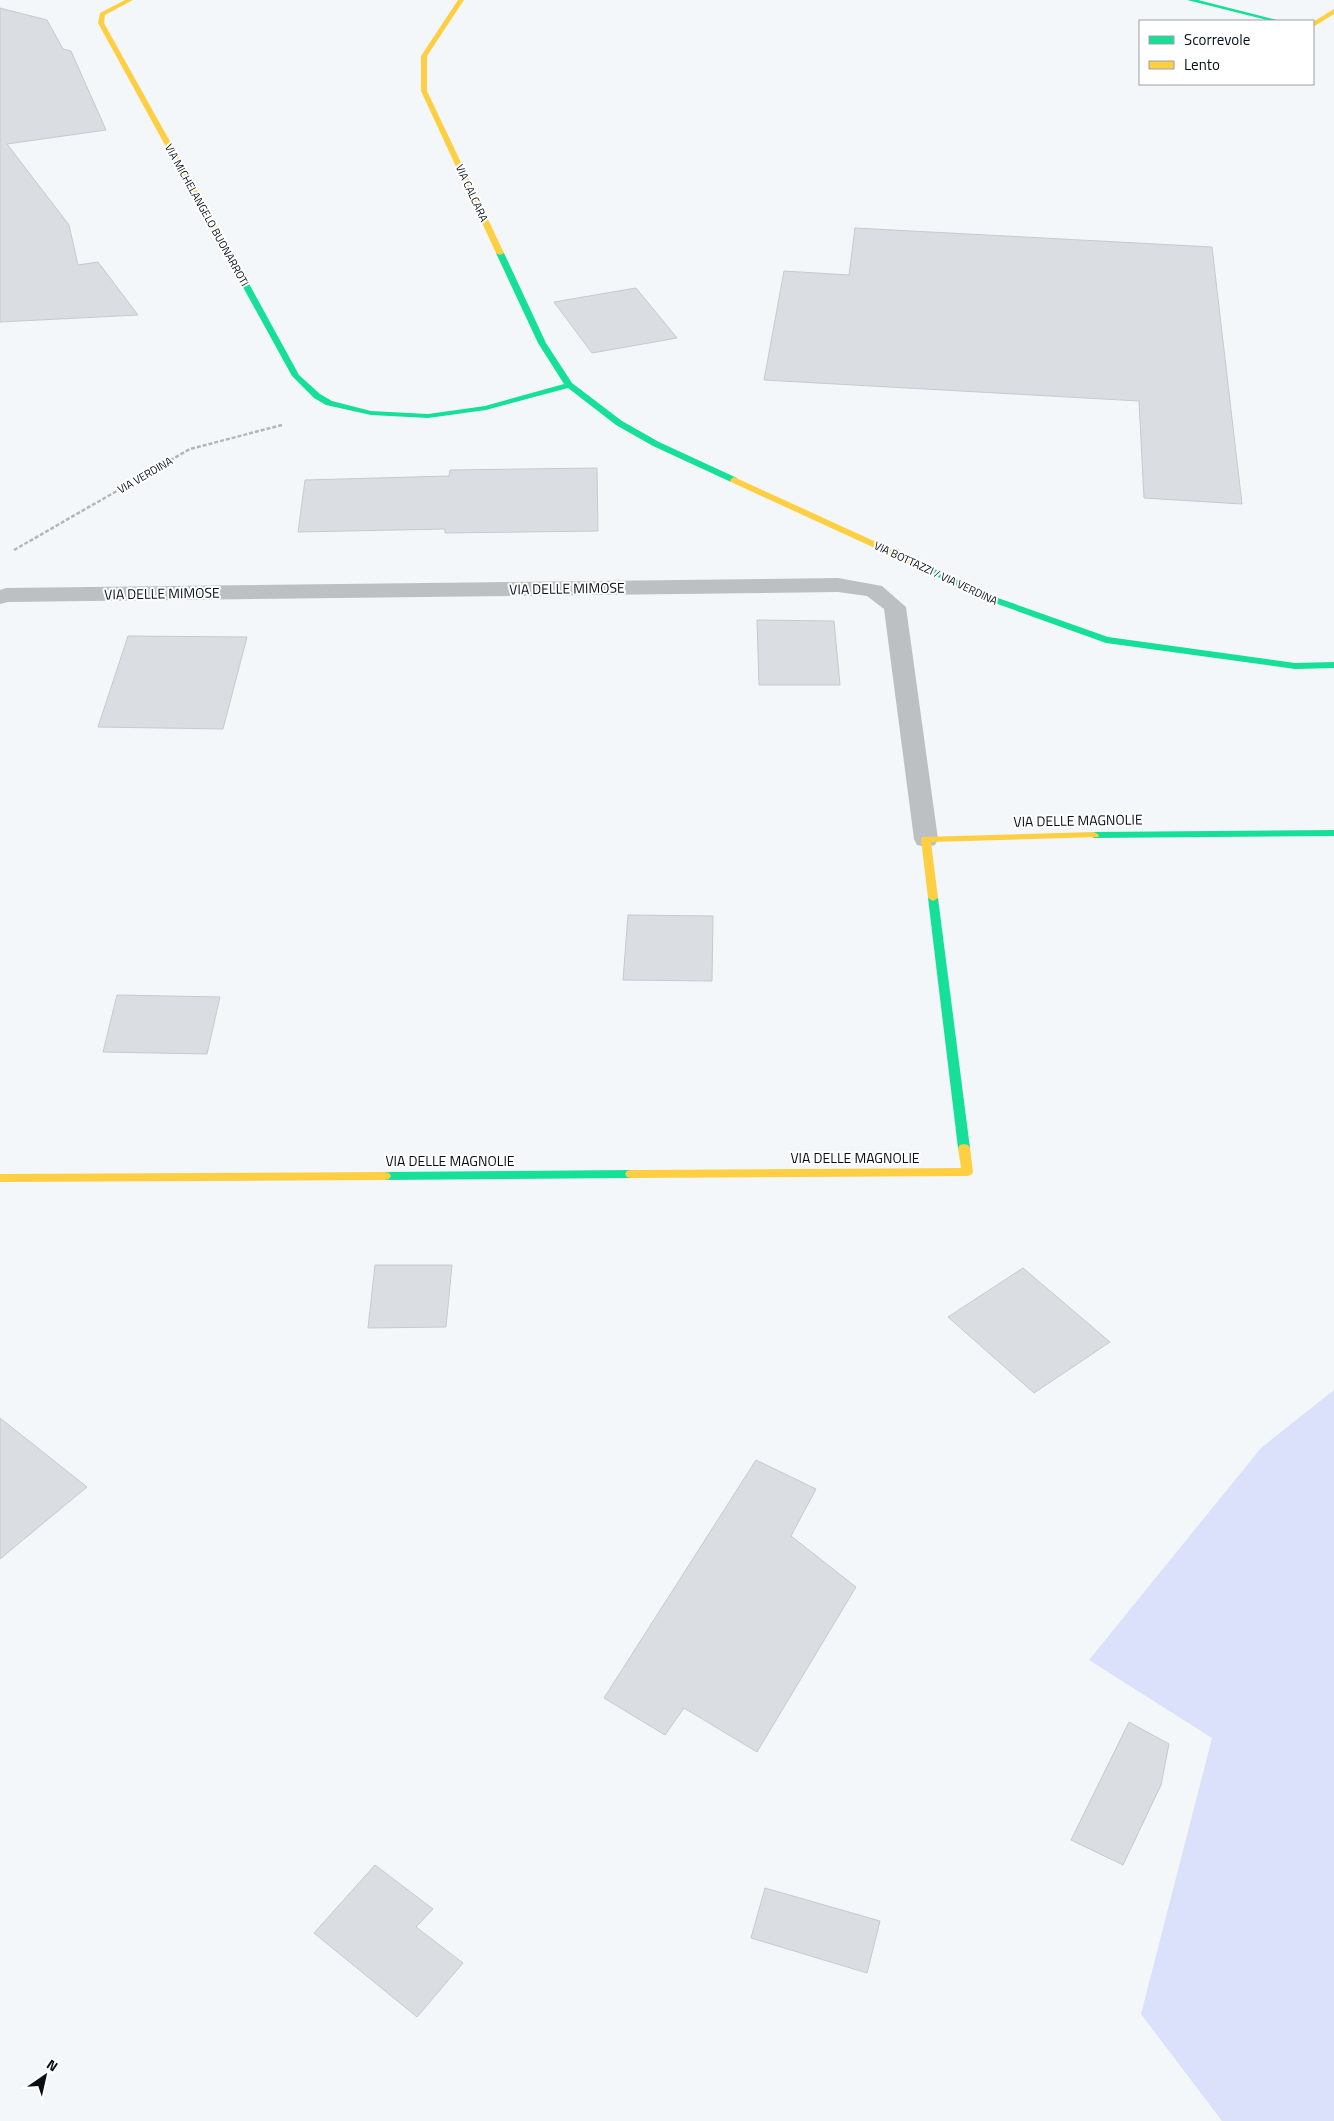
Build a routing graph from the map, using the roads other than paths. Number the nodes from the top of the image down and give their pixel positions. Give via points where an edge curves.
1 (130, 0) edge
2 (462, 0) edge
3 (1190, 0) edge
4 (1334, 11) edge
5 (1274, 20) edge
6 (1314, 24) edge
7 (1314, 30) edge
8 (1327, 33) dead end
9 (569, 385) junction
10 (0, 597) edge
11 (1334, 665) edge
12 (1334, 833) edge
13 (926, 839) junction
14 (0, 1178) edge

1 - 9 street, VIA MICHELANGELO BUONARROTI via 102,14 102,23 296,376 324,401 361,412 443,415 491,407
2 - 9 street, VIA CALCARA via 424,56 424,91 542,343
3 - 5 street
4 - 6 street
7 - 8 street
9 - 11 street, VIA BOTTAZZI / VIA VERDINA via 619,423 656,444 995,600 1049,621 1106,640 1206,656 1295,666
10 - 13 street, VIA DELLE MIMOSE via 838,585 874,592 895,607
12 - 13 street, VIA DELLE MAGNOLIE
13 - 14 street, VIA DELLE MAGNOLIE via 967,1172

